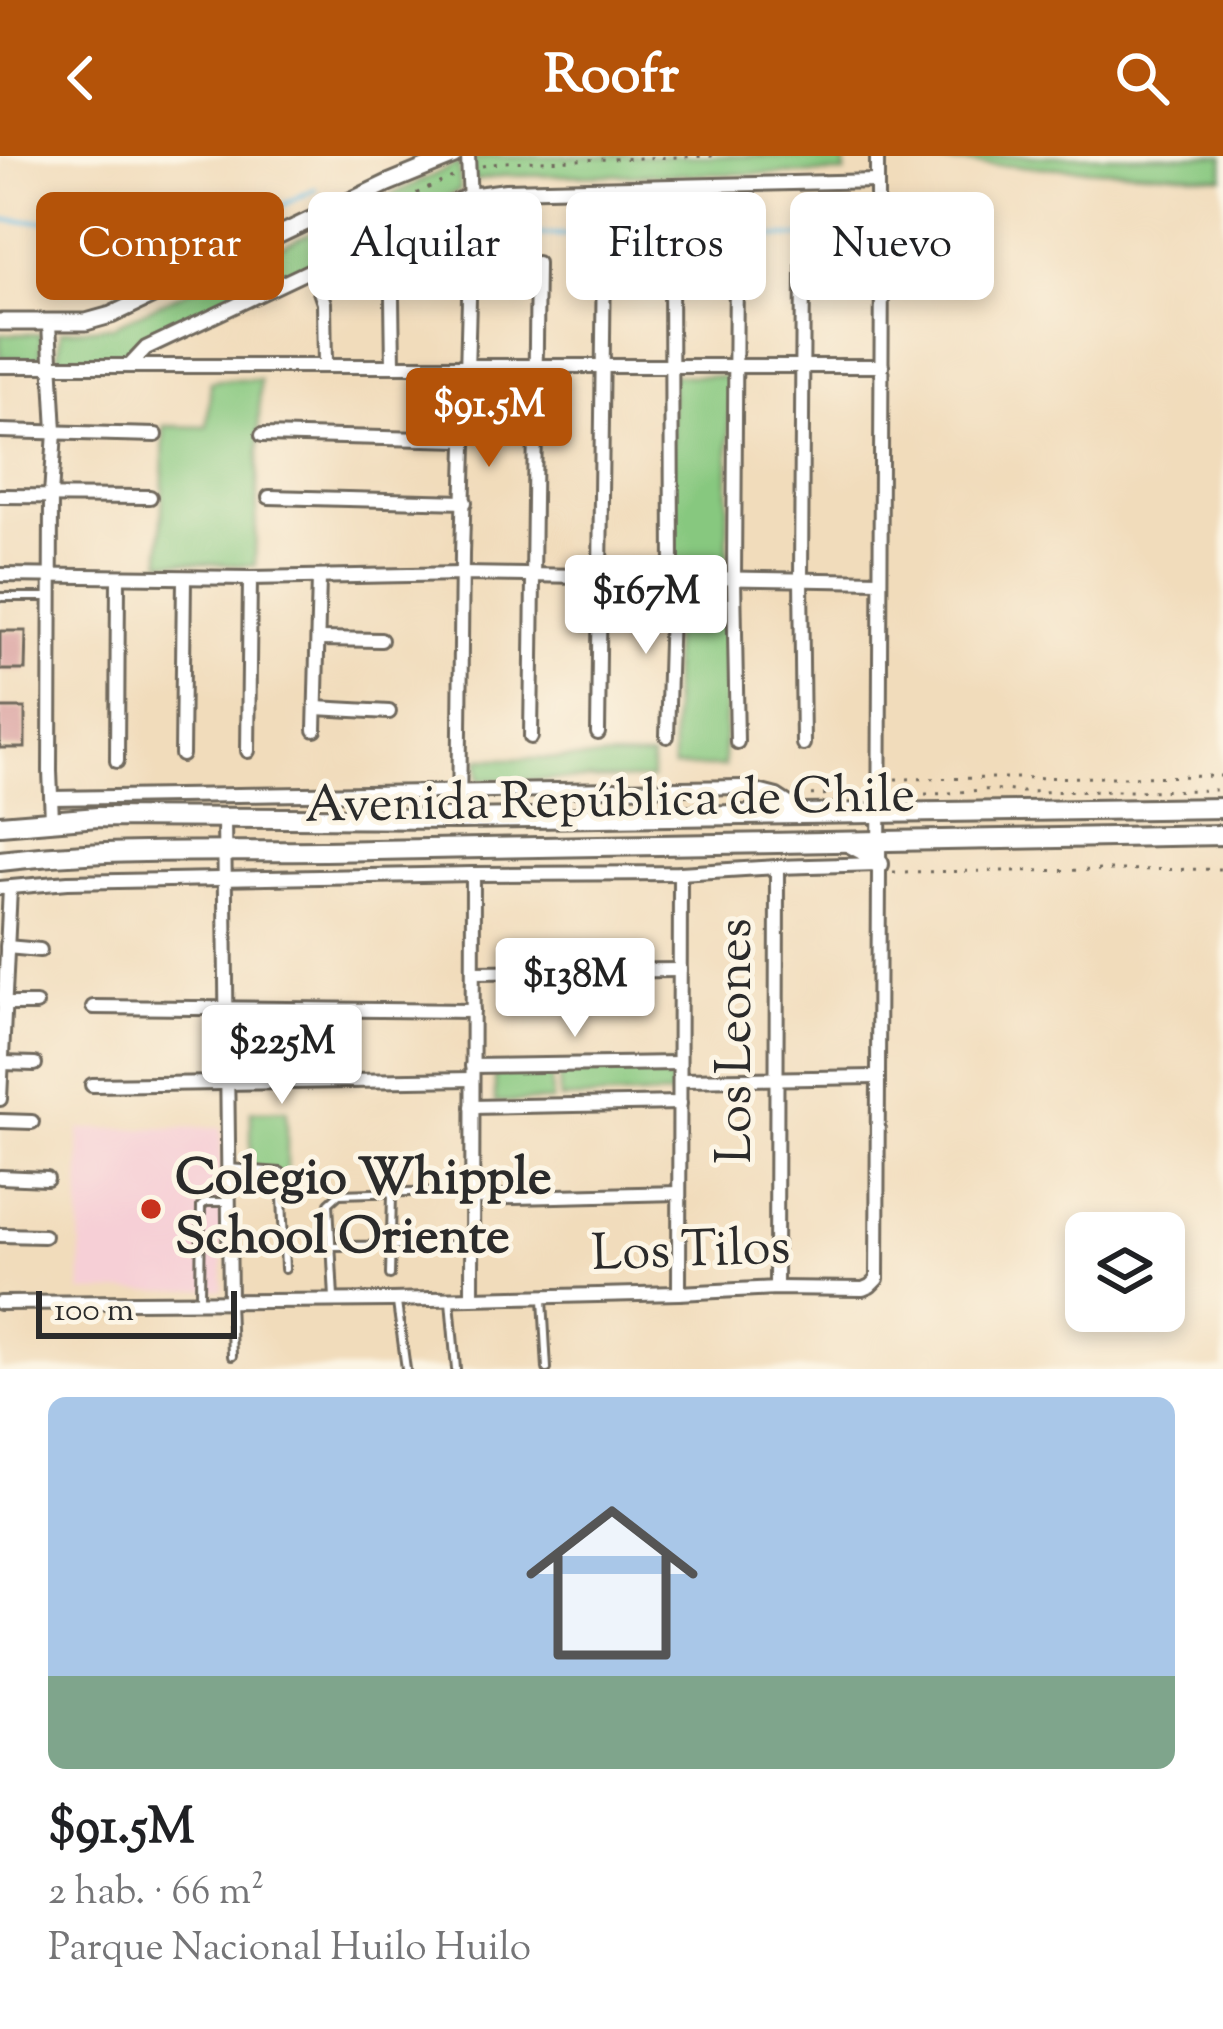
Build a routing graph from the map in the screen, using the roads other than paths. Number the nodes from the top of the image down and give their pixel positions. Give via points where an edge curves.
1 (454, 156) edge
2 (877, 156) edge
3 (877, 181) junction
4 (488, 192) edge
5 (877, 192) edge
6 (308, 273) edge
7 (323, 300) edge
8 (392, 300) edge
9 (468, 300) edge
10 (537, 300) edge
11 (603, 300) edge
12 (671, 300) edge
13 (736, 300) edge
14 (803, 300) edge
15 (882, 300) edge
16 (0, 322) edge
17 (50, 324) junction
18 (130, 364) junction
19 (325, 365) junction
20 (466, 365) junction
21 (0, 366) edge
22 (50, 366) junction
23 (393, 366) junction
24 (882, 366) junction
25 (536, 367) junction
26 (602, 367) junction
27 (672, 368) junction
28 (735, 368) junction
29 (802, 368) junction
30 (0, 431) edge
31 (55, 431) junction
32 (156, 435) dead end
33 (262, 436) dead end
34 (465, 440) junction
35 (0, 496) edge
36 (51, 496) junction
37 (149, 497) dead end
38 (269, 497) dead end
39 (465, 502) junction
40 (0, 574) edge
41 (462, 574) junction
42 (533, 575) junction
43 (598, 576) junction
44 (51, 577) junction
45 (118, 577) junction
46 (184, 578) junction
47 (250, 578) junction
48 (319, 578) junction
49 (734, 578) junction
50 (801, 578) junction
51 (672, 579) junction
52 (880, 581) junction
53 (51, 596) junction
54 (0, 597) edge
55 (318, 639) junction
56 (381, 640) dead end
57 (316, 708) junction
58 (389, 712) dead end
59 (315, 730) dead end
60 (598, 733) dead end
61 (667, 736) dead end
62 (531, 737) dead end
63 (737, 742) dead end
64 (803, 744) dead end
65 (248, 751) dead end
66 (182, 755) dead end
67 (117, 761) dead end
68 (460, 791) junction
69 (52, 798) junction
70 (880, 803) junction
71 (1223, 808) edge
72 (806, 814) junction
73 (224, 819) junction
74 (459, 819) junction
75 (52, 820) junction
76 (0, 825) edge
77 (1223, 835) edge
78 (879, 839) junction
79 (837, 840) junction
80 (225, 853) junction
81 (0, 861) edge
82 (776, 867) junction
83 (879, 868) junction
84 (680, 873) junction
85 (473, 874) junction
86 (226, 878) junction
87 (5, 888) edge
88 (7, 947) junction
89 (40, 950) dead end
90 (680, 970) junction
91 (472, 972) junction
92 (4, 1004) junction
93 (36, 1004) dead end
94 (93, 1007) dead end
95 (226, 1007) junction
96 (472, 1011) junction
97 (679, 1063) junction
98 (2, 1064) edge
99 (35, 1064) dead end
100 (472, 1072) junction
101 (876, 1077) junction
102 (775, 1079) junction
103 (680, 1080) junction
104 (227, 1084) junction
105 (92, 1085) dead end
106 (0, 1099) edge
107 (680, 1103) junction
108 (472, 1107) junction
109 (0, 1121) edge
110 (32, 1121) dead end
111 (228, 1168) junction
112 (0, 1177) edge
113 (47, 1179) dead end
114 (442, 1191) dead end
115 (679, 1192) junction
116 (392, 1193) junction
117 (472, 1198) junction
118 (227, 1202) junction
119 (0, 1235) edge
120 (44, 1236) dead end
121 (392, 1244) junction
122 (458, 1245) dead end
123 (332, 1246) junction
124 (285, 1269) dead end
125 (390, 1275) dead end
126 (776, 1288) junction
127 (679, 1293) junction
128 (543, 1295) junction
129 (472, 1296) junction
130 (451, 1297) junction
131 (334, 1299) junction
132 (397, 1299) junction
133 (200, 1301) junction
134 (230, 1301) junction
135 (0, 1303) edge
136 (232, 1356) dead end
137 (406, 1369) edge
138 (456, 1369) edge
139 (547, 1369) edge

1 - 17 street via 111,316
2 - 3 street
3 - 4 street
3 - 5 street
6 - 18 street via 146,348
7 - 19 street
8 - 23 street
9 - 20 street
10 - 25 street
11 - 26 street
12 - 27 street
13 - 28 street
14 - 29 street
15 - 24 street
16 - 17 street
17 - 22 street
18 - 19 street
18 - 22 street
19 - 23 street
20 - 23 street
20 - 25 street
20 - 34 street
21 - 22 street
22 - 31 street
24 - 29 street
24 - 52 street
25 - 26 street
25 - 42 street
26 - 27 street
26 - 43 street
27 - 28 street
27 - 51 street
28 - 29 street
28 - 49 street
29 - 50 street
30 - 31 street
31 - 32 street
31 - 36 street
33 - 34 street
34 - 39 street
35 - 36 street
36 - 37 street
36 - 44 street
38 - 39 street
39 - 41 street
40 - 44 street
41 - 42 street
41 - 48 street
41 - 68 street
42 - 43 street
42 - 62 street
43 - 51 street
43 - 60 street
44 - 45 street
44 - 53 street
45 - 46 street
45 - 67 street
46 - 47 street
46 - 66 street
47 - 48 street
47 - 65 street
48 - 55 street
49 - 50 street
49 - 51 street
49 - 63 street
50 - 52 street
50 - 64 street
51 - 61 street
52 - 70 street
53 - 54 lane
53 - 69 street
55 - 56 street
55 - 57 street
57 - 58 street
57 - 59 street
68 - 69 street, Avenida República de Chile
68 - 72 street, Avenida República de Chile via 742,787
68 - 74 street
69 - 75 street
70 - 71 main road, Avenida República de Chile
70 - 72 main road, Avenida República de Chile
70 - 78 street
72 - 74 main road, Avenida República de Chile
73 - 74 main road, Avenida República de Chile
73 - 75 main road, Avenida República de Chile
73 - 80 street
75 - 76 main road, Avenida República de Chile
77 - 78 main road, Avenida República de Chile
78 - 79 main road, Avenida República de Chile
78 - 83 street
79 - 80 main road, Avenida República de Chile
79 - 83 main road via 863,850
80 - 81 main road, Avenida República de Chile
80 - 86 street
82 - 83 street, Avenida República de Chile
82 - 84 street, Avenida República de Chile
82 - 102 street, Los Leones
83 - 101 street
84 - 85 street, Avenida República de Chile
84 - 90 street
85 - 86 street, Avenida República de Chile
85 - 91 street
86 - 87 street, Avenida República de Chile
86 - 95 street
87 - 88 street
88 - 89 street
88 - 92 street
90 - 91 street
90 - 97 street
91 - 96 street
92 - 93 street
92 - 98 street
94 - 95 street
95 - 96 street
95 - 104 street
96 - 100 street
97 - 100 street
97 - 103 street
98 - 99 street
98 - 106 street
100 - 104 street
100 - 108 street
101 - 102 street
101 - 126 street, Los Tilos via 877,1279 863,1288
102 - 103 street
102 - 126 street, Los Leones
103 - 107 street
104 - 105 street
104 - 111 street
107 - 108 street
107 - 115 street
108 - 117 street
109 - 110 street
111 - 118 street
111 - 124 lane via 281,1172
112 - 113 street
114 - 116 lane
115 - 117 street
115 - 127 street
116 - 121 lane
116 - 123 lane via 332,1197
117 - 129 street
118 - 133 lane via 201,1206
118 - 134 street
119 - 120 street
121 - 122 lane
121 - 123 lane
121 - 125 lane
123 - 131 lane
126 - 127 street, Los Tilos
127 - 128 street, Los Tilos
128 - 129 street, Los Tilos
128 - 139 lane
129 - 130 street, Los Tilos
130 - 132 street, Los Tilos
130 - 138 lane
131 - 132 street, Los Tilos
131 - 134 street, Los Tilos
132 - 137 lane
133 - 134 street, Los Tilos
133 - 135 street, Los Tilos
134 - 136 lane

